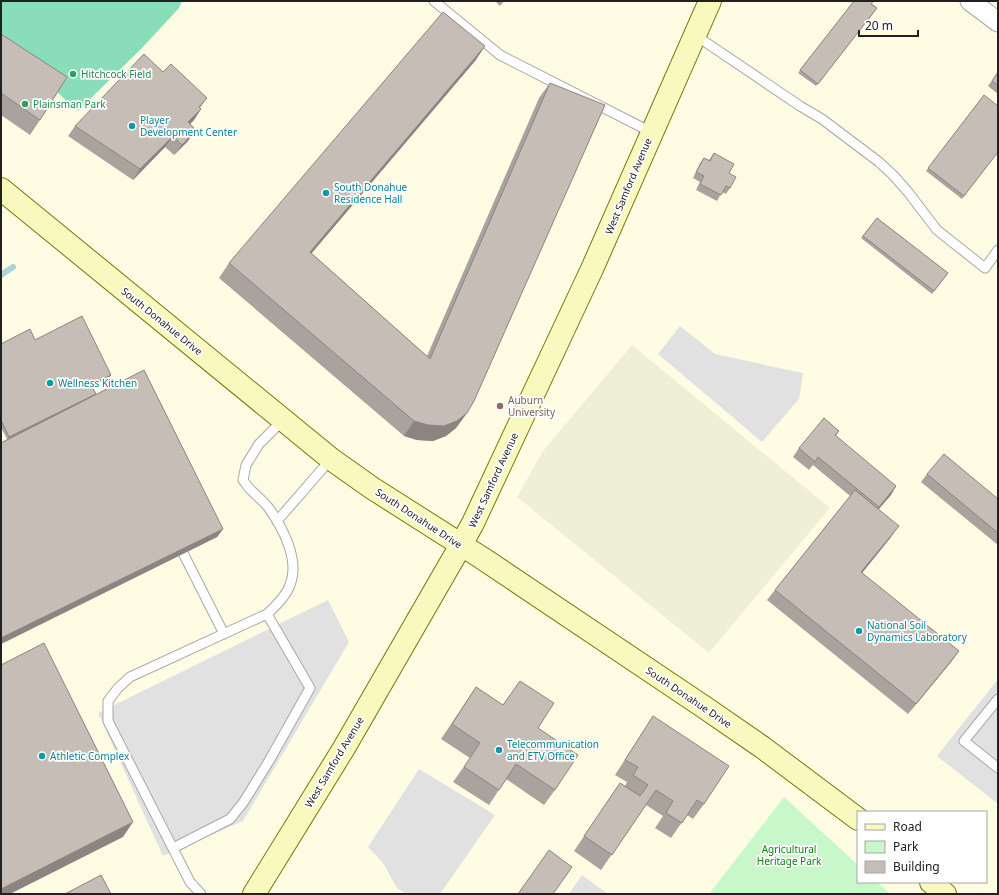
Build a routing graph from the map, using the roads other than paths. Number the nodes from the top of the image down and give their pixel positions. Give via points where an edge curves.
1 (434, 1) edge
2 (710, 1) edge
3 (970, 1) edge
4 (998, 22) edge
5 (695, 35) junction
6 (652, 132) junction
7 (1, 189) edge
8 (998, 250) edge
9 (283, 420) junction
10 (331, 459) junction
11 (277, 521) junction
12 (174, 535) edge
13 (461, 545) junction
14 (267, 614) junction
15 (224, 634) junction
16 (998, 699) edge
17 (998, 768) edge
18 (857, 818) edge
19 (173, 848) junction
20 (932, 883) edge
21 (201, 894) edge
22 (254, 894) edge
23 (945, 894) edge

1 - 6 lane via 500,55
2 - 5 street, West Samford Avenue
3 - 4 street
5 - 6 street, West Samford Avenue
5 - 8 lane via 822,119 879,162 908,192 937,230 985,268
6 - 13 street, West Samford Avenue via 592,269
7 - 9 street, South Donahue Drive
9 - 10 street, South Donahue Drive
9 - 11 lane via 259,444 246,465 244,480
10 - 11 lane
10 - 13 street, South Donahue Drive
11 - 14 lane via 290,553 294,572 290,586
12 - 15 lane
13 - 18 street, South Donahue Drive via 762,747
13 - 22 street, West Samford Avenue via 344,748
14 - 15 lane
14 - 19 lane via 310,688 258,779 230,819
15 - 19 lane via 130,677 108,701 108,721
16 - 17 lane via 964,741
19 - 21 lane via 190,882
20 - 23 street

